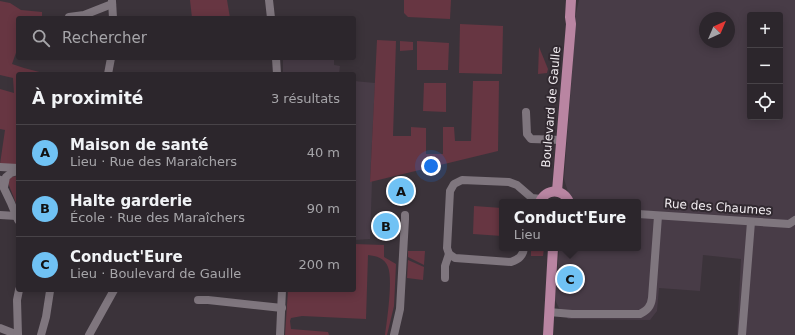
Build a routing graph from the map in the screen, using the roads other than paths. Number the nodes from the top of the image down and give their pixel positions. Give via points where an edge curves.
1 (269, 0) edge
2 (571, 0) edge
3 (576, 0) edge
4 (112, 2) edge
5 (76, 16) edge
6 (112, 16) edge
7 (272, 16) edge
8 (571, 24) junction
9 (111, 60) edge
10 (276, 60) edge
11 (108, 72) edge
12 (276, 72) edge
13 (526, 112) dead end
14 (562, 140) junction
15 (2, 168) edge
16 (16, 168) edge
17 (16, 172) edge
18 (2, 184) edge
19 (557, 191) junction
20 (536, 199) edge
21 (542, 199) edge
22 (567, 199) edge
23 (641, 214) edge
24 (0, 215) edge
25 (16, 216) edge
26 (404, 216) dead end
27 (658, 216) junction
28 (16, 218) edge
29 (795, 220) edge
30 (751, 222) junction
31 (524, 251) edge
32 (554, 251) edge
33 (450, 254) junction
34 (445, 278) dead end
35 (18, 292) edge
36 (50, 292) edge
37 (113, 292) edge
38 (282, 292) edge
39 (198, 300) dead end
40 (282, 308) junction
41 (550, 312) junction
42 (0, 328) edge
43 (18, 335) edge
44 (41, 335) edge
45 (89, 335) edge
46 (280, 335) edge
47 (394, 335) edge
48 (548, 335) edge
49 (742, 335) edge

1 - 7 street
2 - 8 main road, Boulevard de Gaulle
3 - 8 main road, Boulevard de Gaulle
4 - 5 street
4 - 6 street
8 - 14 main road, Boulevard de Gaulle
9 - 11 street
10 - 12 street
13 - 14 street via 527,134 531,139
14 - 19 main road, Boulevard de Gaulle
15 - 16 street
17 - 18 street via 6,177
18 - 25 street
19 - 21 main road via 548,193
19 - 22 main road
20 - 33 street via 509,182 462,180 454,184 450,191 447,248
23 - 27 street, Rue des Chaumes
24 - 28 street
26 - 47 street via 406,219 400,308
27 - 30 street, Rue des Chaumes
27 - 41 street via 652,298 648,309 640,314
29 - 30 street, Rue des Chaumes via 789,224
30 - 49 street
31 - 33 street via 524,254 512,262 455,258
32 - 41 main road
33 - 34 street via 445,266
35 - 43 street
36 - 44 street
37 - 45 street
38 - 40 street
39 - 40 street
40 - 46 street
41 - 48 main road
42 - 43 street

